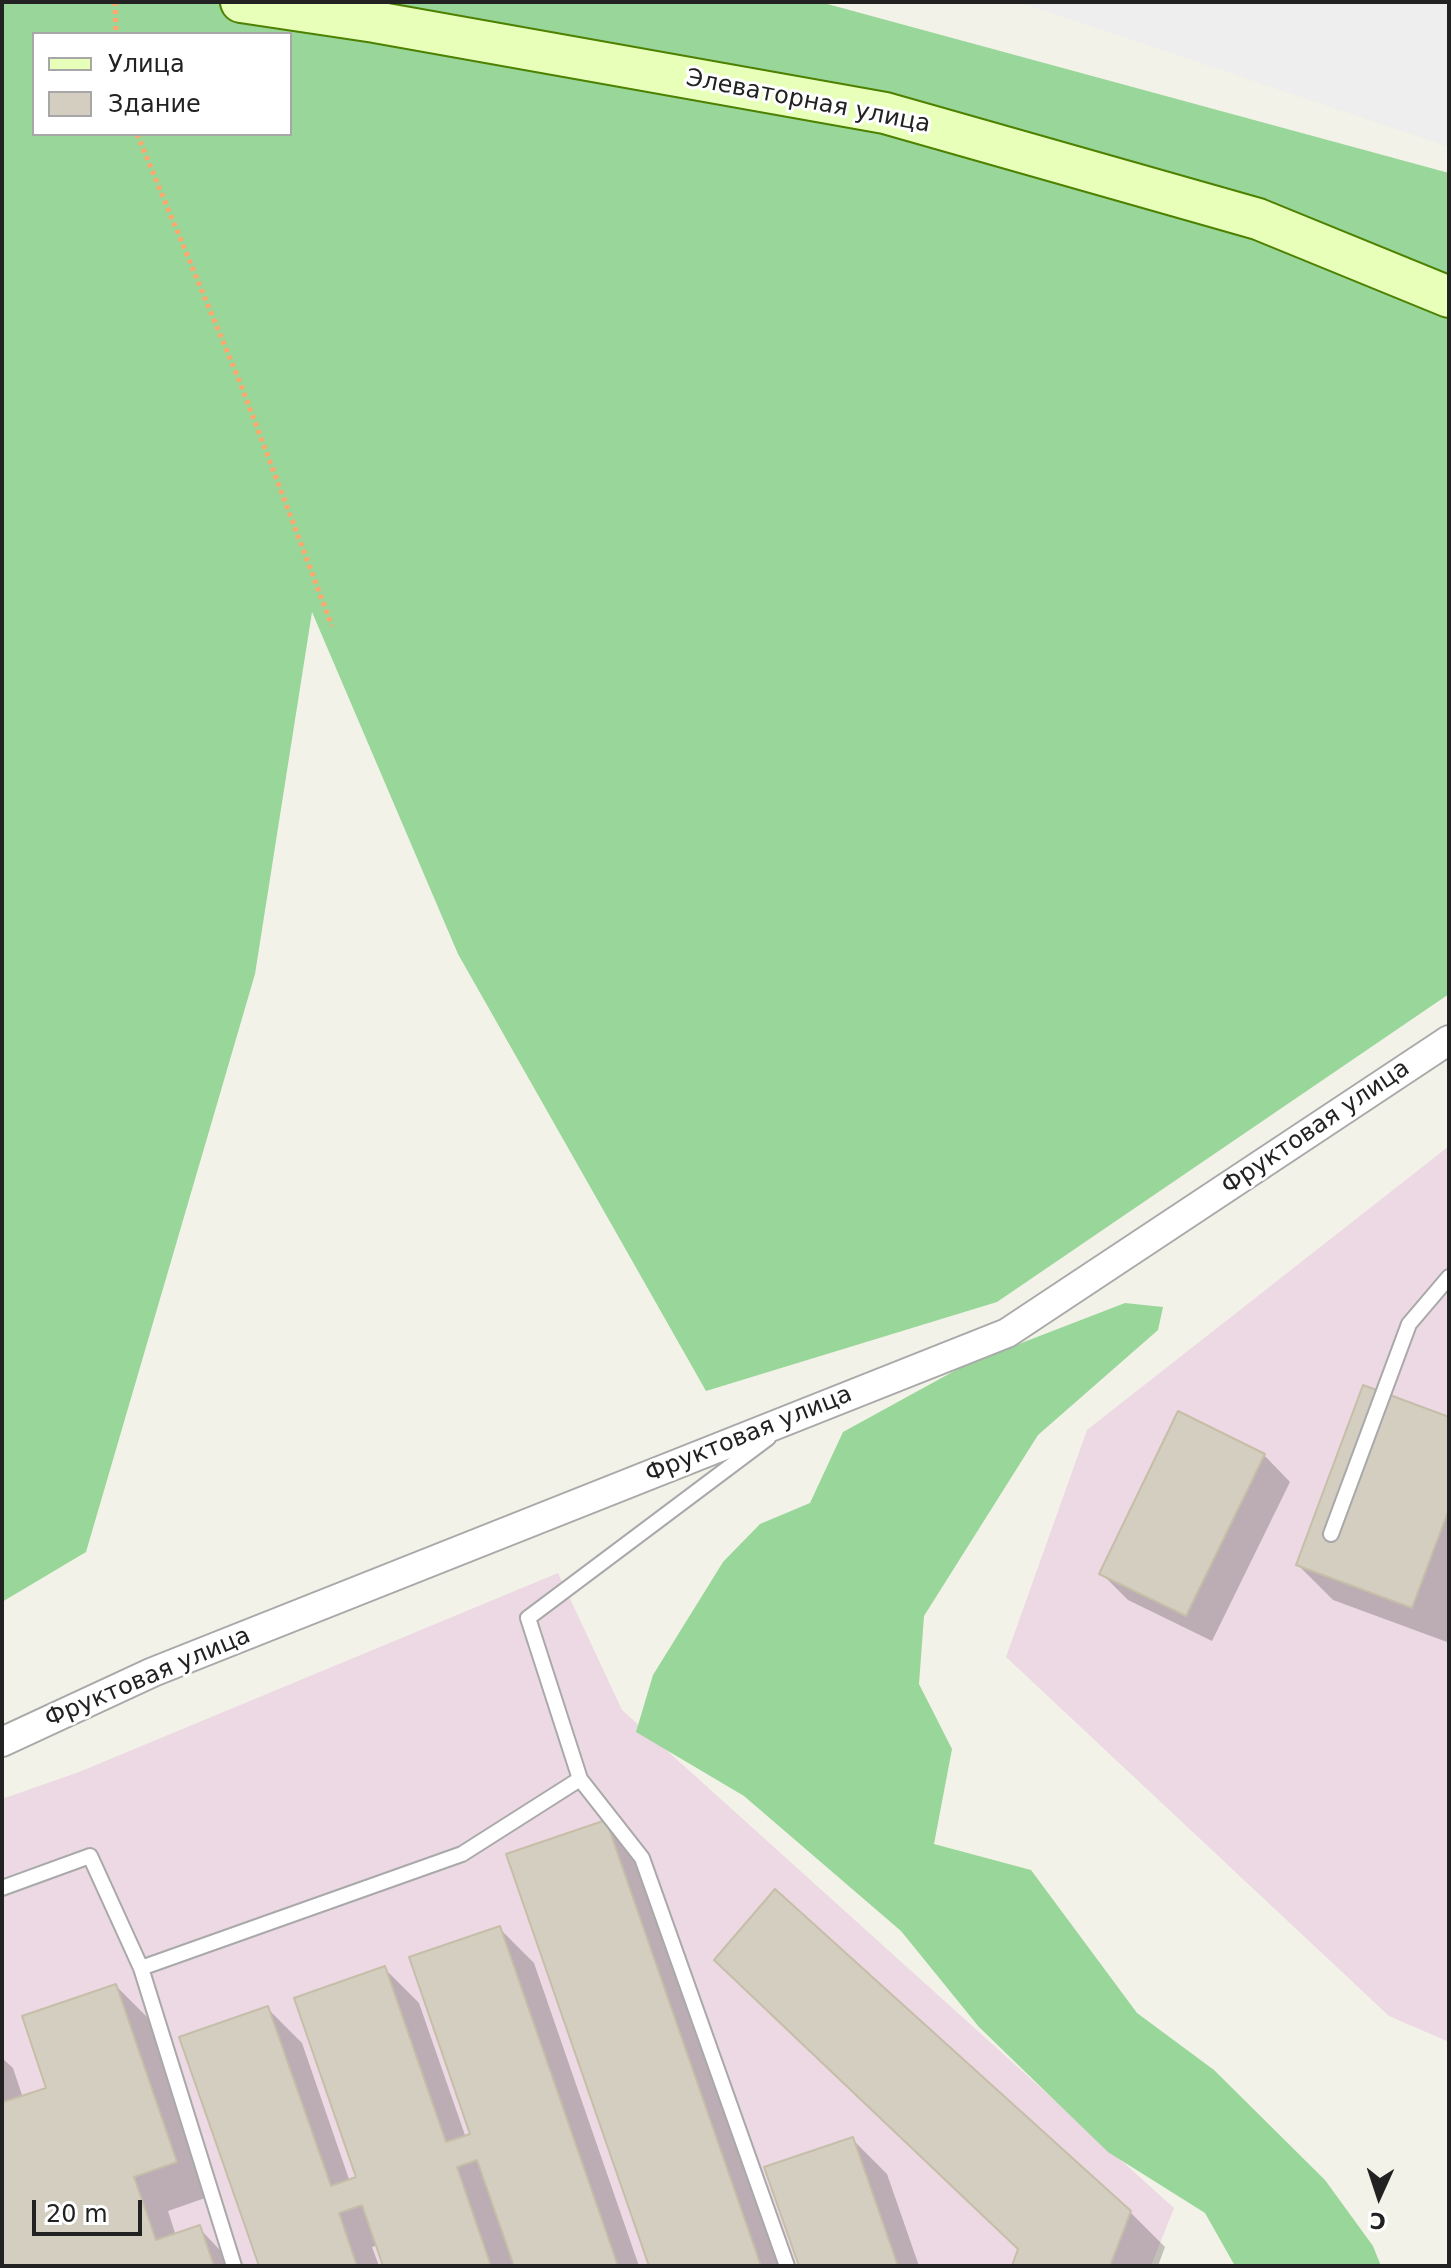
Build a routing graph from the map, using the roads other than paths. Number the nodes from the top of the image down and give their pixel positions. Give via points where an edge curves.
1 (241, 2) edge
2 (1449, 297) edge
3 (1449, 1040) edge
4 (1449, 1277) edge
5 (798, 1416) junction
6 (1331, 1534) dead end
7 (2, 1742) edge
8 (580, 1779) junction
9 (2, 1888) edge
10 (141, 1968) junction
11 (234, 2266) edge
12 (787, 2266) edge

1 - 2 street, Элеваторная улица via 885,113 1258,219
3 - 5 street, Фруктовая улица via 1007,1333
4 - 6 lane via 1409,1324
5 - 7 street, Фруктовая улица via 153,1672
5 - 8 lane via 528,1618
8 - 10 lane via 462,1854
8 - 12 lane via 642,1858
9 - 10 lane via 90,1856
10 - 11 lane

